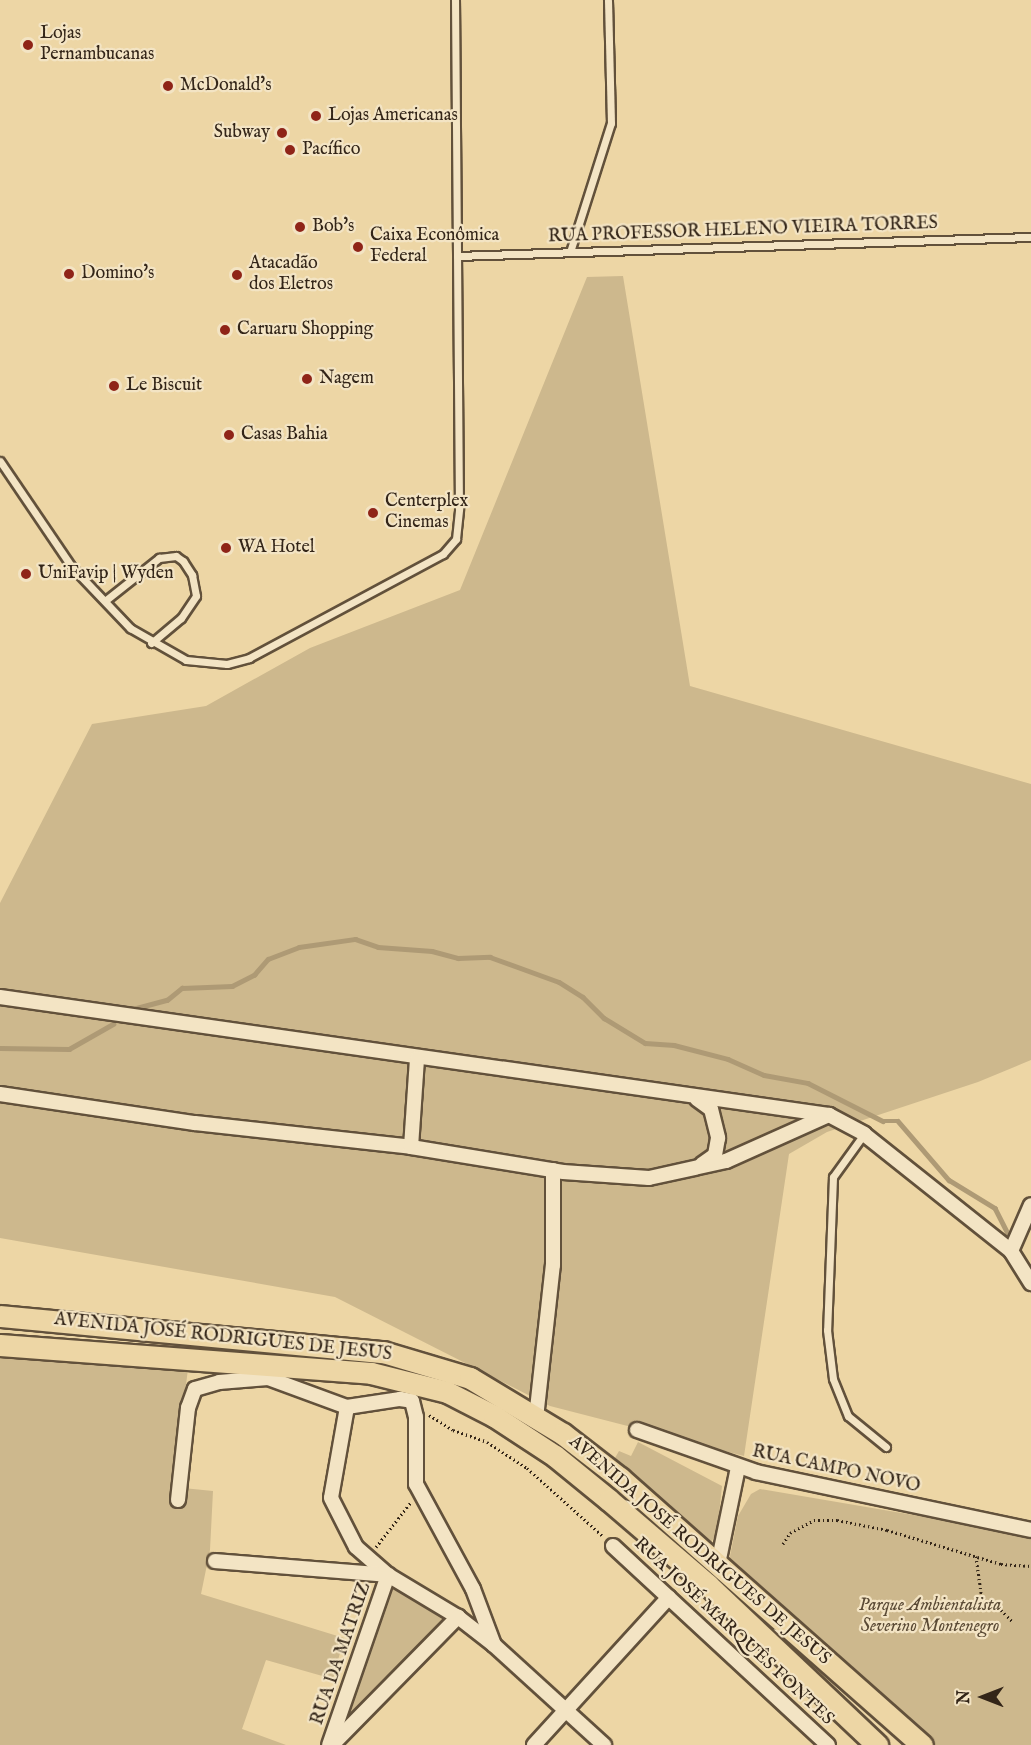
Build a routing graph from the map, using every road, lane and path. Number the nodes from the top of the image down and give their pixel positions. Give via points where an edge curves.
1 (455, 0) edge
2 (608, 0) edge
3 (1031, 237) edge
4 (570, 252) junction
5 (457, 256) junction
6 (0, 461) edge
7 (106, 600) junction
8 (151, 643) junction
9 (0, 997) edge
10 (417, 1058) junction
11 (0, 1094) edge
12 (697, 1098) junction
13 (829, 1114) junction
14 (864, 1134) junction
15 (411, 1148) junction
16 (553, 1170) junction
17 (693, 1171) junction
18 (1031, 1205) edge
19 (1011, 1251) junction
20 (1031, 1283) edge
21 (0, 1316) edge
22 (0, 1345) edge
23 (267, 1371) junction
24 (415, 1406) junction
25 (347, 1407) junction
26 (536, 1418) junction
27 (637, 1430) dead end
28 (886, 1447) dead end
29 (738, 1467) junction
30 (420, 1491) junction
31 (178, 1500) dead end
32 (1031, 1530) edge
33 (783, 1544) dead end
34 (614, 1546) joint
35 (976, 1556) junction
36 (368, 1558) junction
37 (215, 1561) dead end
38 (718, 1564) junction
39 (1031, 1566) edge
40 (388, 1575) junction
41 (669, 1598) junction
42 (458, 1617) junction
43 (1013, 1622) dead end
44 (494, 1645) junction
45 (567, 1709) junction
46 (331, 1745) edge
47 (534, 1745) edge
48 (604, 1745) edge
49 (828, 1745) edge
50 (877, 1745) edge
51 (922, 1745) edge

1 - 5 lane
2 - 4 lane via 611,123
3 - 4 lane, RUA PROFESSOR HELENO VIEIRA TORRES
4 - 5 lane, RUA PROFESSOR HELENO VIEIRA TORRES
5 - 8 lane via 456,539 426,566 249,658 227,664 186,660
6 - 7 lane via 71,566
7 - 8 lane via 130,628
7 - 8 lane via 159,558 176,556 183,561 192,575 196,596 181,618
9 - 10 street
10 - 12 street
10 - 15 street
11 - 15 street via 195,1123
12 - 13 street
12 - 17 street via 711,1109 718,1138 715,1155
13 - 14 street
13 - 17 street via 800,1130
14 - 19 street
14 - 28 lane via 833,1177 827,1330 833,1379 848,1416
15 - 16 street
16 - 17 street via 649,1178
16 - 26 street via 553,1265
18 - 19 street
19 - 20 street
21 - 26 main road, AVENIDA JOSÉ RODRIGUES DE JESUS via 383,1352 470,1378
22 - 23 main road, AVENIDA JOSÉ RODRIGUES DE JESUS
23 - 25 street
23 - 31 street via 195,1389 190,1395
23 - 50 main road, AVENIDA JOSÉ RODRIGUES DE JESUS via 371,1373 447,1392 494,1416 555,1456 708,1585
24 - 25 street via 412,1401 400,1399
24 - 30 street via 414,1475
24 - 34 path via 527,1468
25 - 36 street via 331,1498 346,1533
26 - 38 main road, AVENIDA JOSÉ RODRIGUES DE JESUS via 620,1479
27 - 29 street, RUA CAMPO NOVO
29 - 32 street, RUA CAMPO NOVO
29 - 38 street
30 - 36 path
30 - 44 street via 473,1589
33 - 35 path via 790,1533 813,1520 837,1520
34 - 41 street, RUA JOSÉ MARQUÊS FONTES
35 - 39 path
35 - 43 path via 983,1607 1001,1610
36 - 40 street
37 - 40 street
38 - 51 main road, AVENIDA JOSÉ RODRIGUES DE JESUS
40 - 42 street
40 - 46 street, RUA DA MATRIZ
41 - 45 street
41 - 49 street, RUA JOSÉ MARQUÊS FONTES
42 - 44 street
42 - 46 street
44 - 45 street
45 - 47 street
45 - 48 street

